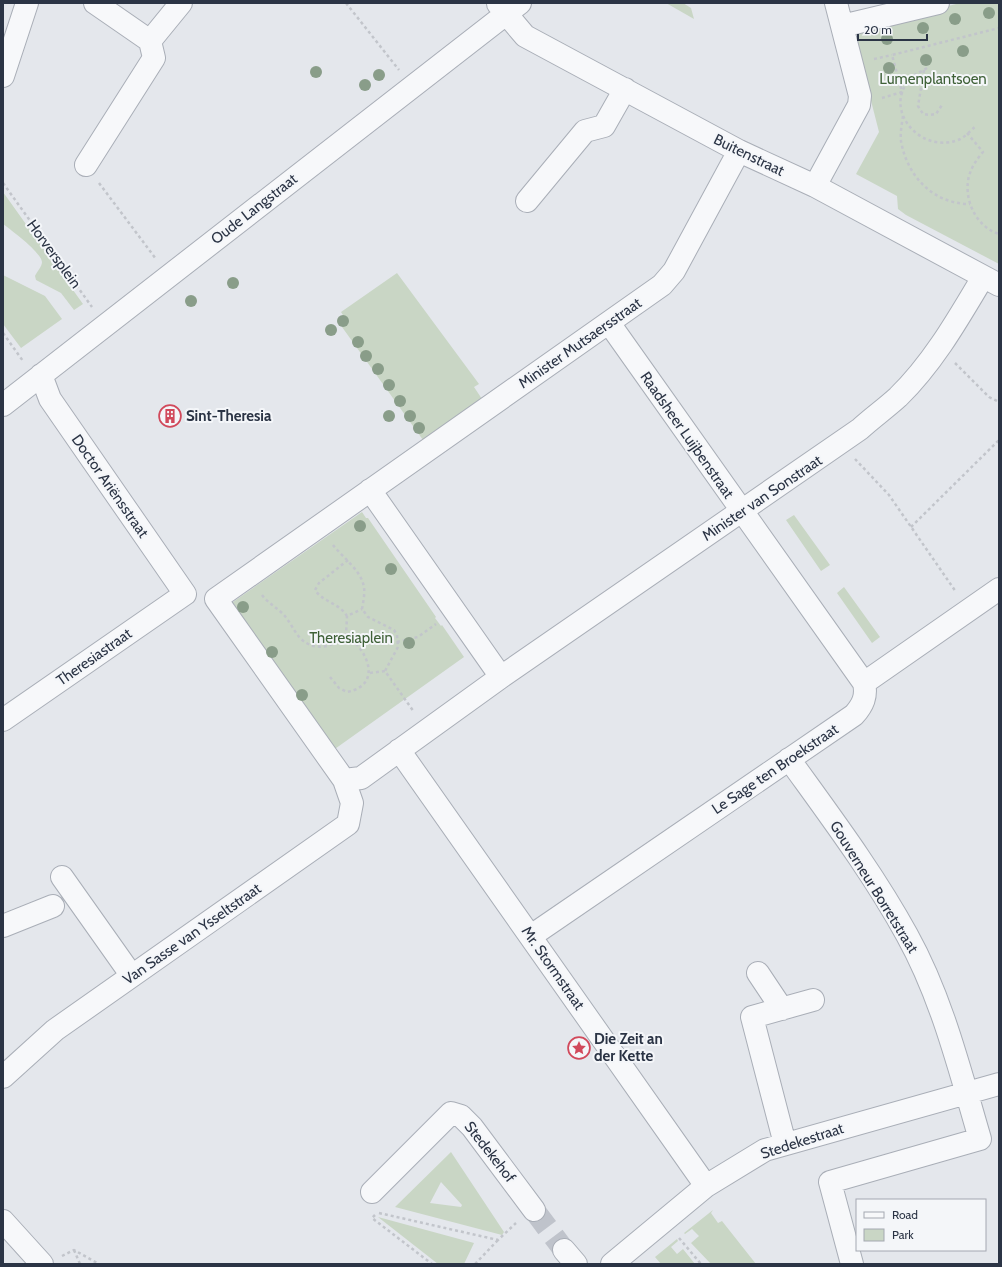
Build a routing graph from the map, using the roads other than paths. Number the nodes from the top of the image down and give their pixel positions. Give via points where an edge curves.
1 (27, 3) edge
2 (95, 3) edge
3 (181, 3) edge
4 (836, 3) edge
5 (938, 3) edge
6 (508, 7) edge
7 (842, 26) junction
8 (150, 41) junction
9 (3, 76) edge
10 (625, 90) junction
11 (739, 151) junction
12 (90, 171) road end
13 (814, 186) junction
14 (527, 201) dead end
15 (991, 281) edge
16 (609, 323) junction
17 (39, 377) junction
18 (3, 405) edge
19 (370, 490) junction
20 (742, 512) junction
21 (999, 589) edge
22 (185, 594) junction
23 (216, 599) junction
24 (501, 677) junction
25 (864, 683) junction
26 (3, 720) edge
27 (399, 750) junction
28 (790, 759) junction
29 (344, 780) junction
30 (62, 877) dead end
31 (53, 906) dead end
32 (3, 926) edge
33 (531, 936) junction
34 (758, 973) dead end
35 (132, 976) junction
36 (813, 1000) dead end
37 (782, 1009) junction
38 (3, 1077) edge
39 (999, 1084) edge
40 (966, 1092) junction
41 (785, 1144) junction
42 (706, 1186) junction
43 (375, 1203) road end
44 (534, 1209) tunnel mouth
45 (7, 1233) edge
46 (51, 1260) edge
47 (612, 1264) edge
48 (852, 1264) edge

1 - 9 street
2 - 8 street
3 - 8 street
4 - 7 street
5 - 7 street
6 - 10 street, Buitenstraat via 525,36
6 - 17 street, Oude Langstraat via 412,87
7 - 13 street via 860,96 859,105
8 - 12 street via 154,58
10 - 11 street, Buitenstraat
10 - 14 street via 604,126 585,131
11 - 13 street, Buitenstraat
11 - 16 street, Minister Mutsaersstraat via 668,279
13 - 15 street, Buitenstraat
15 - 20 street, Minister van Sonstraat via 898,397 840,443
16 - 19 street, Minister Mutsaersstraat
16 - 20 street, Raadsheer Luijbenstraat
17 - 18 street, Oude Langstraat
17 - 22 street, Doctor Ariënsstraat via 50,399
19 - 23 street
19 - 24 street
20 - 24 street, Minister van Sonstraat
20 - 25 street, Raadsheer Luijbenstraat
21 - 25 street
22 - 23 street
22 - 26 street, Theresiastraat
23 - 29 street
24 - 27 street
25 - 28 street, Le Sage ten Broekstraat via 866,692 859,709
27 - 29 street via 361,778
27 - 33 street, Mr. Stormstraat
28 - 33 street, Le Sage ten Broekstraat
28 - 40 street, Gouverneur Borretstraat via 881,892 907,936 929,981
29 - 35 street, Van Sasse van Ysseltstraat via 352,803 348,824
30 - 35 street
31 - 32 street
33 - 42 street, Mr. Stormstraat
34 - 37 street
35 - 38 street, Van Sasse van Ysseltstraat via 55,1030
36 - 37 street
37 - 41 street via 752,1017
39 - 40 street, Stedekestraat
40 - 41 street, Stedekestraat
40 - 48 street, Gouverneur Borretstraat via 980,1139 830,1182
41 - 42 street, Stedekestraat via 765,1150
42 - 47 street, Stedekestraat
43 - 44 street, Stedekehof via 452,1113 461,1116 472,1127
45 - 46 street

